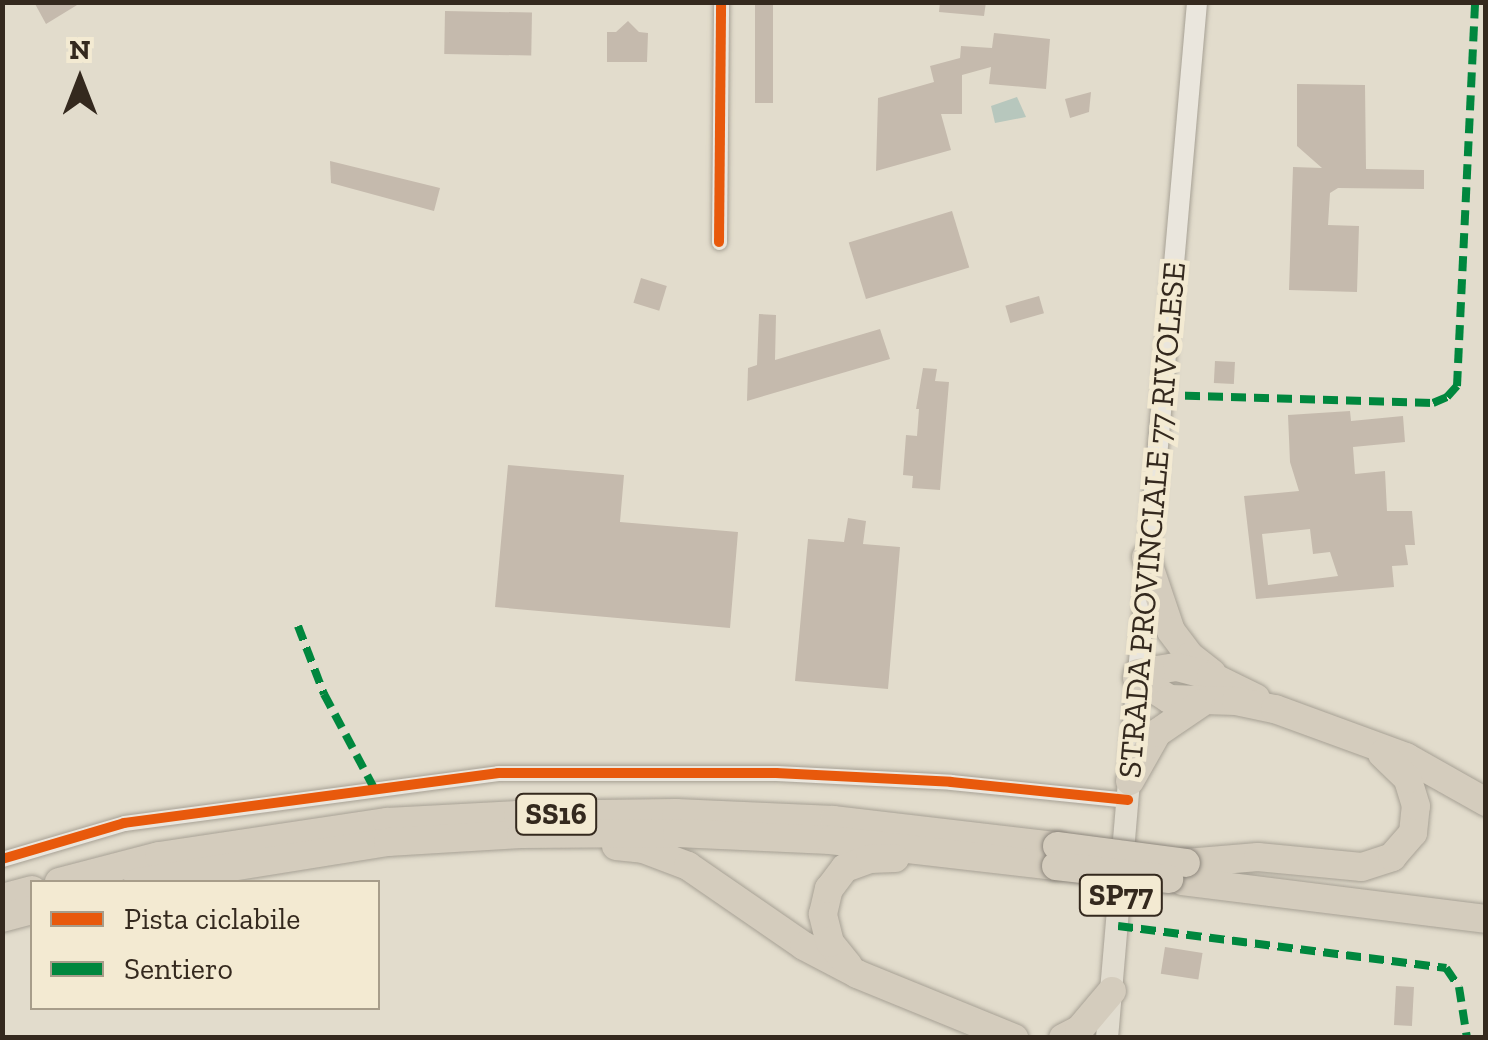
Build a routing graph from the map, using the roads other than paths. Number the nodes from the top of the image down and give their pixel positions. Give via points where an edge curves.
1 (721, 2) edge
2 (1197, 2) edge
3 (719, 242) dead end
4 (1146, 556) junction
5 (1137, 675) junction
6 (1230, 684) junction
7 (1202, 703) junction
8 (1288, 714) junction
9 (1360, 740) junction
10 (1129, 790) junction
11 (1486, 802) edge
12 (521, 834) junction
13 (966, 854) junction
14 (1057, 856) junction
15 (2, 859) edge
16 (1184, 872) junction
17 (67, 880) edge
18 (150, 880) edge
19 (30, 891) edge
20 (2, 898) edge
21 (1486, 899) edge
22 (30, 911) edge
23 (2, 918) edge
24 (1486, 918) edge
25 (856, 974) junction
26 (1112, 991) junction
27 (1014, 1038) edge
28 (1062, 1038) edge
29 (1107, 1038) edge

1 - 3 street
2 - 4 main road, STRADA PROVINCIALE 77 RIVOLESE / SP77
4 - 5 main road, STRADA PROVINCIALE 77 RIVOLESE / SP77
4 - 6 highway via 1177,640
5 - 6 highway via 1177,667
5 - 7 highway via 1169,699
5 - 10 main road, STRADA PROVINCIALE 77 RIVOLESE / SP77
6 - 8 highway
7 - 8 highway via 1236,701
7 - 10 highway via 1157,734
8 - 9 highway
9 - 11 highway via 1406,757
9 - 16 highway via 1395,764 1414,792 1412,833 1392,858 1362,867 1258,858
10 - 15 street via 776,773 498,773 124,823
10 - 26 main road, STRADA PROVINCIALE 77 RIVOLESE / SP77
12 - 13 highway, SS16 via 811,839
12 - 18 highway, SS16 via 388,842
12 - 25 highway via 643,849 688,866
13 - 14 highway, SS16
13 - 25 highway via 870,858 845,868 829,888 823,914 830,944
14 - 16 highway, SS16, bridge
14 - 17 highway, SS16 via 834,820 518,815 388,822 158,856
16 - 21 highway, SS16
16 - 24 highway, SS16
19 - 20 highway
22 - 23 highway
25 - 27 highway
26 - 28 highway via 1079,1030
26 - 29 main road, STRADA PROVINCIALE 77 RIVOLESE / SP77

